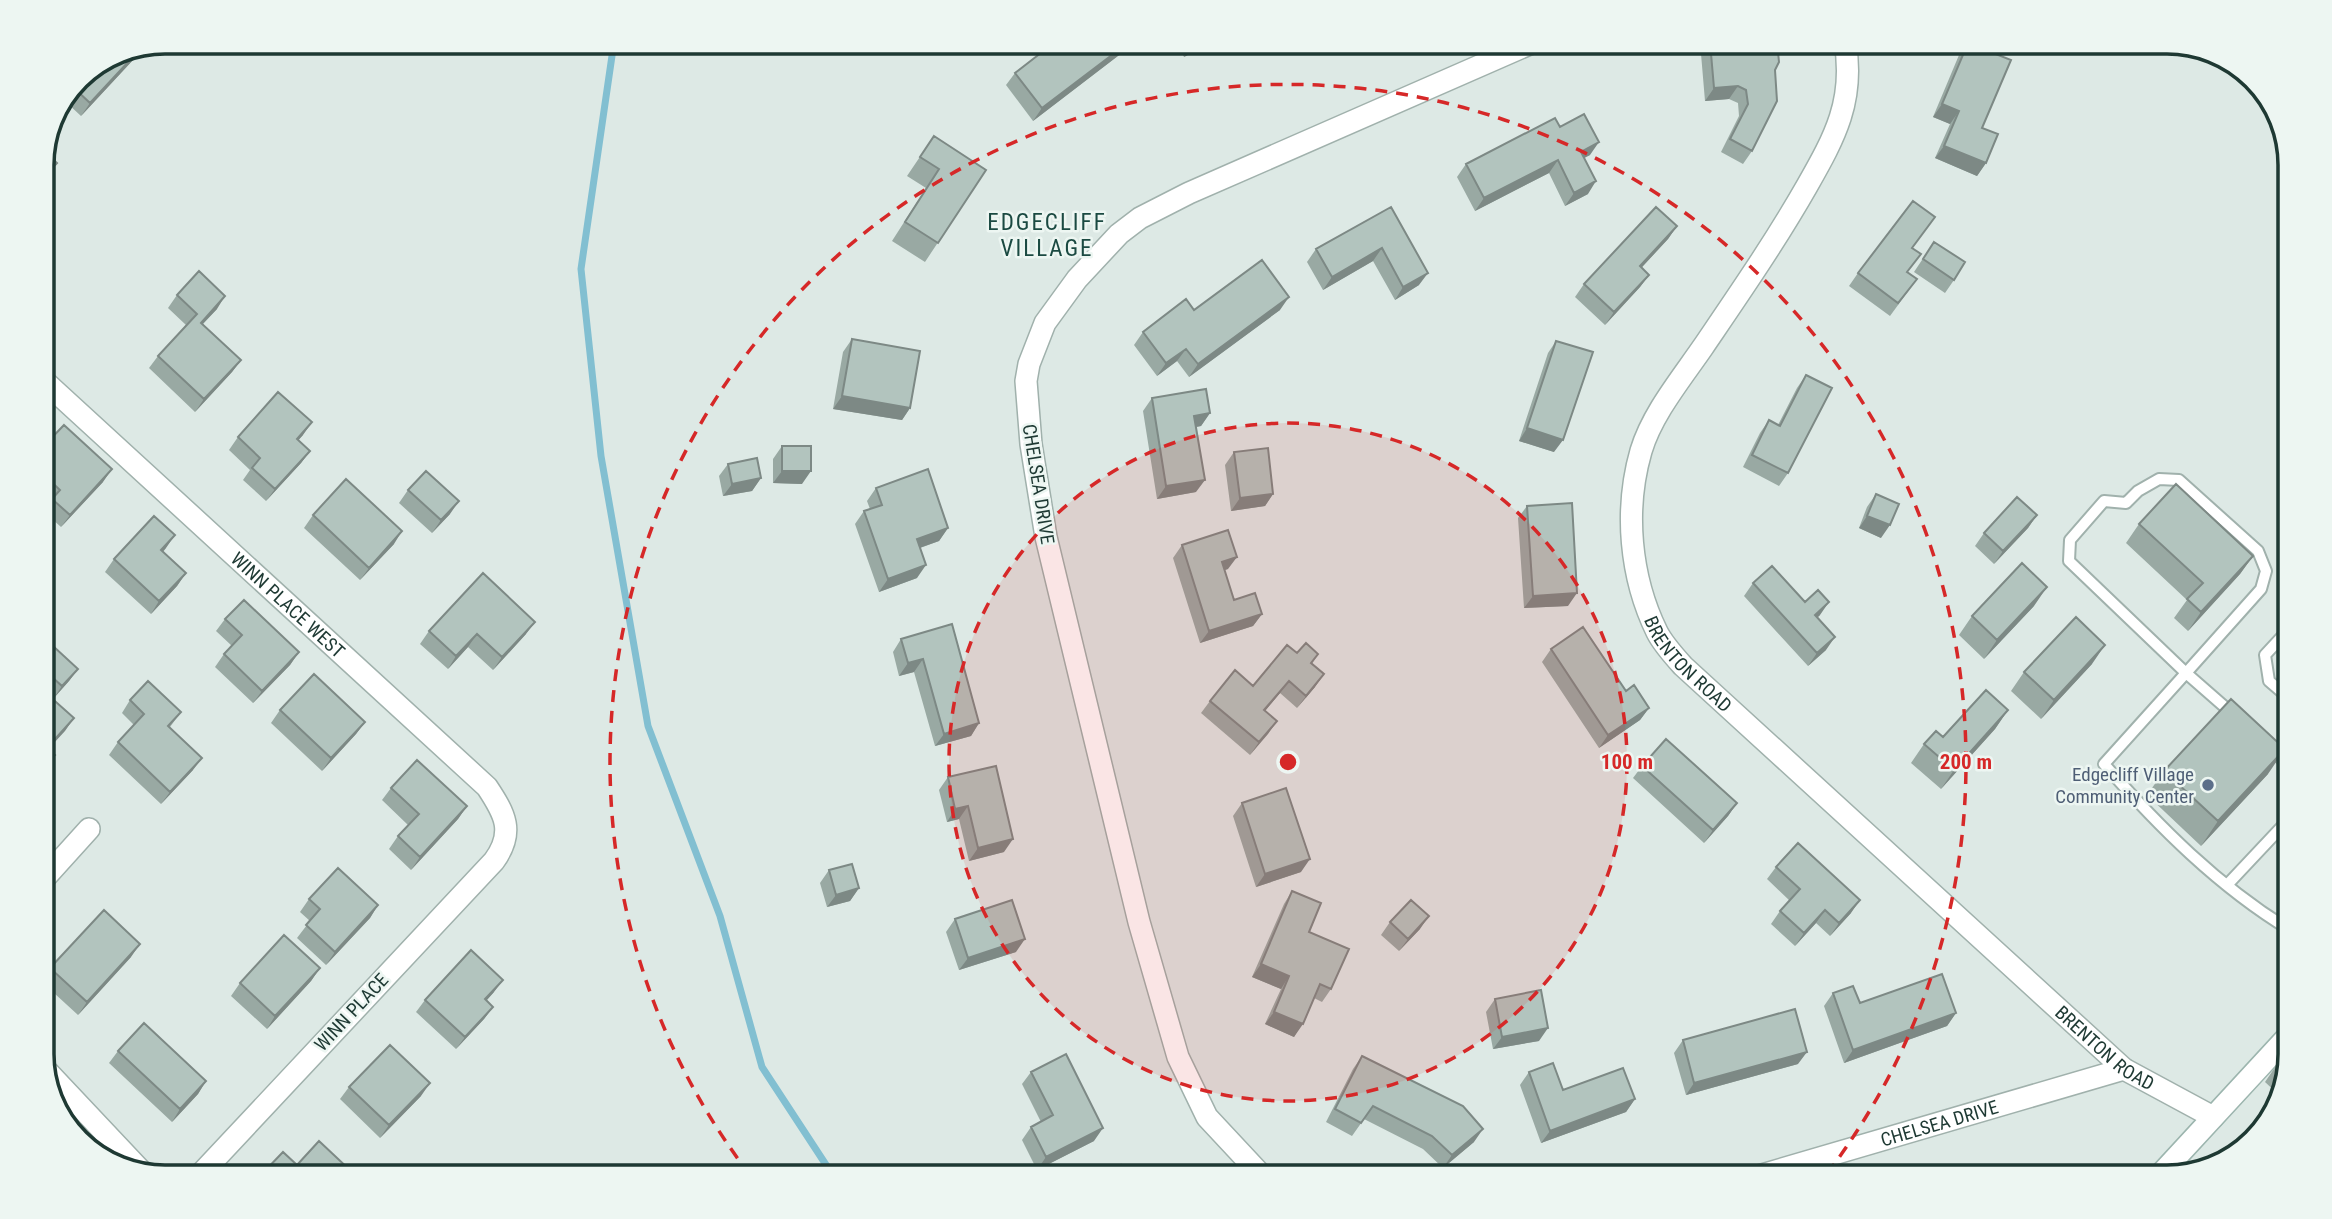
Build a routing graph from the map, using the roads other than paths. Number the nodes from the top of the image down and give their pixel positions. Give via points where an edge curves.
1 (1507, 54) edge
2 (1846, 54) edge
3 (54, 390) edge
4 (2278, 641) edge
5 (2186, 673) junction
6 (2278, 689) edge
7 (2242, 723) edge
8 (2261, 739) edge
9 (2278, 755) edge
10 (89, 830) dead end
11 (2278, 831) edge
12 (504, 847) joint
13 (54, 868) edge
14 (2227, 885) junction
15 (2278, 923) edge
16 (2278, 1047) edge
17 (2124, 1069) junction
18 (58, 1083) edge
19 (2213, 1117) junction
20 (130, 1158) edge
21 (209, 1165) edge
22 (1252, 1165) edge
23 (1796, 1165) edge
24 (2169, 1165) edge

1 - 22 street, CHELSEA DRIVE via 1140,218 1077,279 1045,323 1029,364 1031,444 1046,537 1143,934 1178,1057 1207,1117
2 - 17 street, BRENTON ROAD via 1849,89 1824,156 1776,242 1665,402 1641,450 1631,509 1636,565 1658,635 1683,666
3 - 12 street, WINN PLACE WEST via 487,787 506,821
4 - 6 lane via 2265,655 2269,681
5 - 5 lane via 2261,589 2266,570 2258,551 2179,480 2159,479 2126,503 2104,501 2070,540 2069,562
5 - 7 lane
5 - 14 lane via 2104,764 2144,810
8 - 9 lane
10 - 13 street
11 - 14 lane
12 - 21 street, WINN PLACE
14 - 15 lane
16 - 19 street
17 - 19 street, BRENTON ROAD
17 - 23 street, CHELSEA DRIVE
18 - 20 street
19 - 24 street

